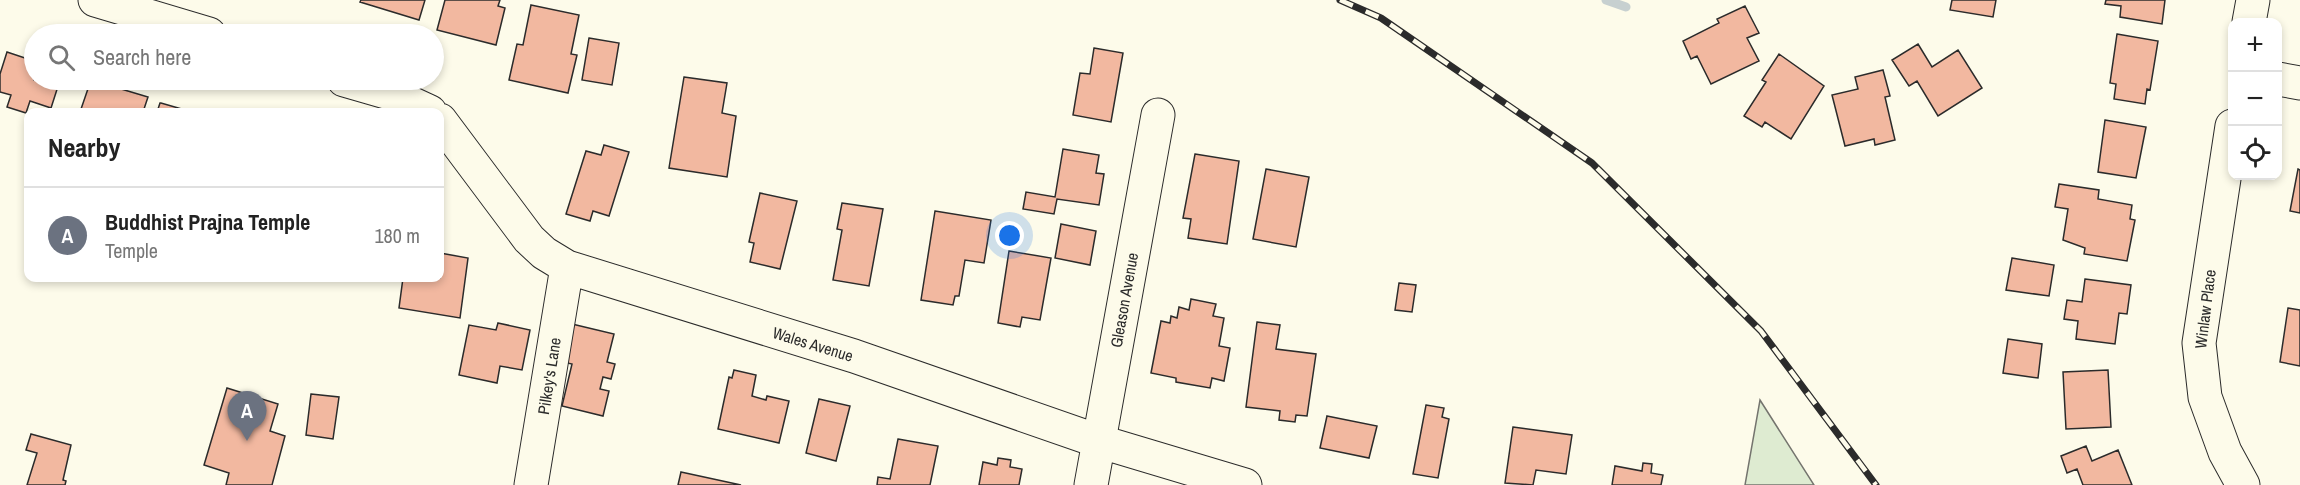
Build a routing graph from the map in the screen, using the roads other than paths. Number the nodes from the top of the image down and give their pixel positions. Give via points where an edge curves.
1 (95, 0) edge
2 (2253, 0) edge
3 (2250, 18) edge
4 (175, 24) edge
5 (2282, 80) edge
6 (2300, 83) edge
7 (379, 90) edge
8 (421, 108) edge
9 (1158, 115) dead end
10 (444, 125) edge
11 (2228, 152) edge
12 (567, 267) junction
13 (1098, 441) junction
14 (531, 485) edge
15 (1090, 485) edge
16 (1245, 485) edge
17 (2243, 485) edge

1 - 4 street
2 - 3 street
5 - 6 street
7 - 8 street
9 - 13 street, Gleason Avenue
10 - 12 street, Wales Avenue via 529,239
11 - 17 street, Winlaw Place via 2199,343 2205,397 2225,452
12 - 13 street, Wales Avenue via 854,356
12 - 14 street, Pilkey's Lane
13 - 15 street, Gleason Avenue
13 - 16 street, Wales Avenue

